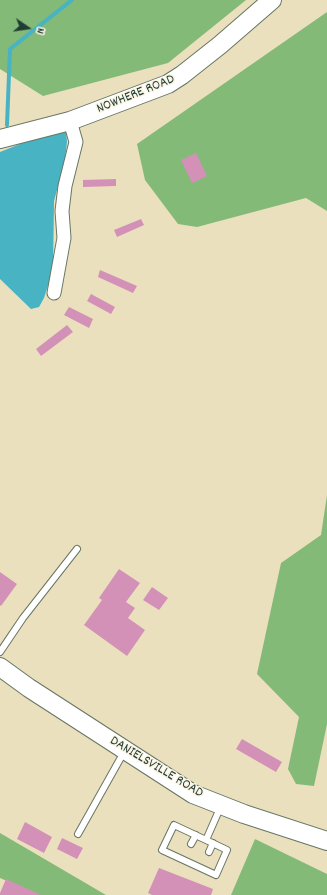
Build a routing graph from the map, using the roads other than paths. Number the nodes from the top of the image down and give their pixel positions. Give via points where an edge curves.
1 (272, 0) edge
2 (70, 121) junction
3 (0, 139) edge
4 (54, 293) dead end
5 (77, 549) dead end
6 (0, 652) edge
7 (0, 667) edge
8 (125, 751) junction
9 (222, 805) junction
10 (78, 834) dead end
11 (196, 835) junction
12 (327, 841) edge
13 (209, 842) junction
14 (191, 844) dead end
15 (209, 852) dead end

1 - 2 main road, NOWHERE ROAD via 214,50 168,84
2 - 3 main road, NOWHERE ROAD
2 - 4 street via 76,142 64,186 64,238
5 - 6 lane
7 - 8 main road, DANIELSVILLE ROAD
8 - 9 main road, DANIELSVILLE ROAD via 193,794
8 - 10 lane
9 - 12 main road, DANIELSVILLE ROAD
9 - 13 lane
11 - 13 lane
11 - 13 lane via 174,825 162,850 216,874 227,850
11 - 14 lane
13 - 15 lane

